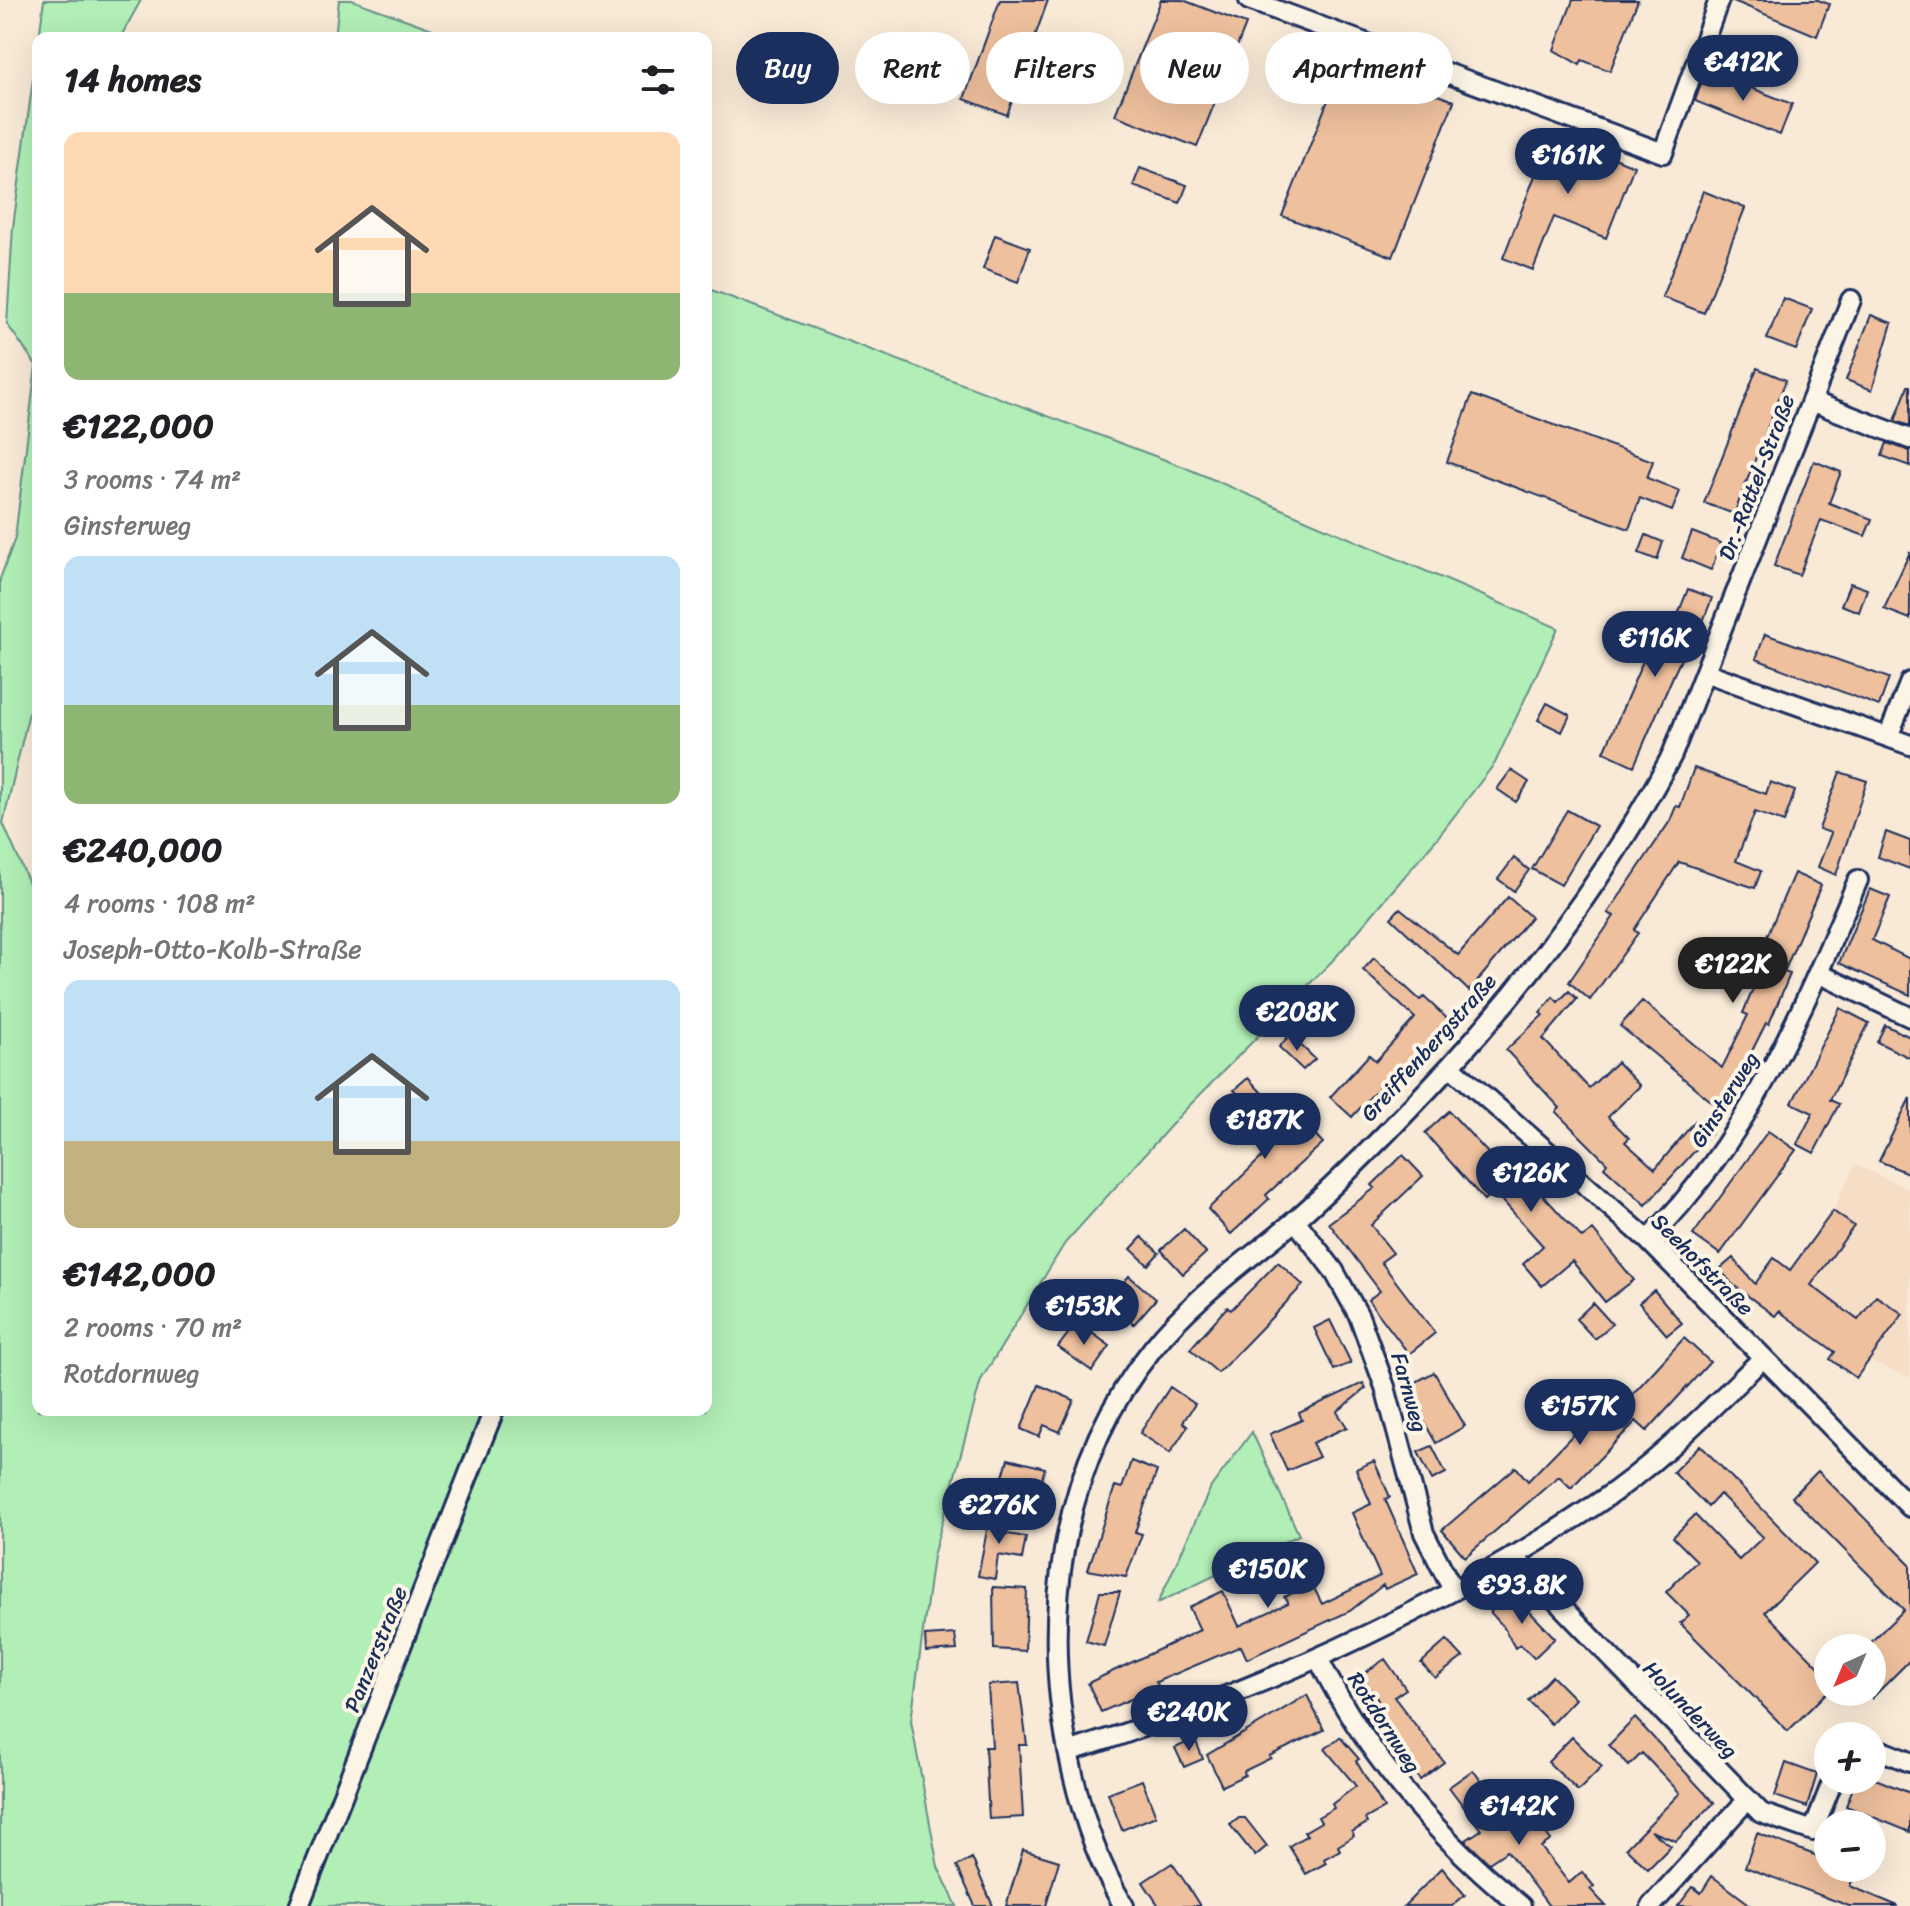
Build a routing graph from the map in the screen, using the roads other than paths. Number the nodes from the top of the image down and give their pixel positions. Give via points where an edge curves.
1 (1249, 0) edge
2 (1719, 0) edge
3 (1851, 300) dead end
4 (1811, 401) junction
5 (1910, 439) edge
6 (1707, 673) junction
7 (1910, 682) edge
8 (1888, 737) junction
9 (1910, 745) edge
10 (1858, 880) dead end
11 (1820, 974) junction
12 (1910, 1017) edge
13 (1450, 1066) junction
14 (1295, 1220) junction
15 (1648, 1240) junction
16 (1762, 1359) junction
17 (492, 1416) edge
18 (1910, 1507) edge
19 (1513, 1556) junction
20 (1453, 1590) junction
21 (1319, 1660) junction
22 (1068, 1752) junction
23 (1886, 1753) edge
24 (1910, 1762) edge
25 (1828, 1794) edge
26 (1746, 1801) junction
27 (299, 1906) edge
28 (1124, 1906) edge
29 (1521, 1906) edge
30 (1651, 1906) edge

1 - 2 street via 1663,153
3 - 4 street, Dr.-Rattel-Straße
4 - 5 street
4 - 6 street, Dr.-Rattel-Straße
6 - 8 street
6 - 13 street, Greiffenbergstraße via 1672,755 1617,850 1568,921
7 - 8 street
8 - 9 street
10 - 11 street, Ginsterweg
11 - 12 street
11 - 15 street, Ginsterweg via 1730,1140
13 - 14 street, Greiffenbergstraße
13 - 15 street, Seehofstraße
14 - 20 street, Farnweg via 1334,1271 1359,1316 1385,1387 1416,1510
14 - 22 street, Greiffenbergstraße via 1185,1312 1123,1389 1101,1428 1067,1532 1056,1598 1055,1667
15 - 16 street, Seehofstraße
16 - 18 street, Seehofstraße
16 - 19 street via 1647,1465 1600,1502
17 - 27 street, Panzerstraße
19 - 20 street
19 - 26 street, Holunderweg
20 - 21 street
21 - 22 street via 1238,1694
21 - 29 street, Rotdornweg via 1351,1720 1416,1809
22 - 28 street, Greiffenbergstraße via 1098,1857
23 - 24 street
25 - 26 street, Holunderweg via 1813,1831 1761,1813
26 - 30 street

